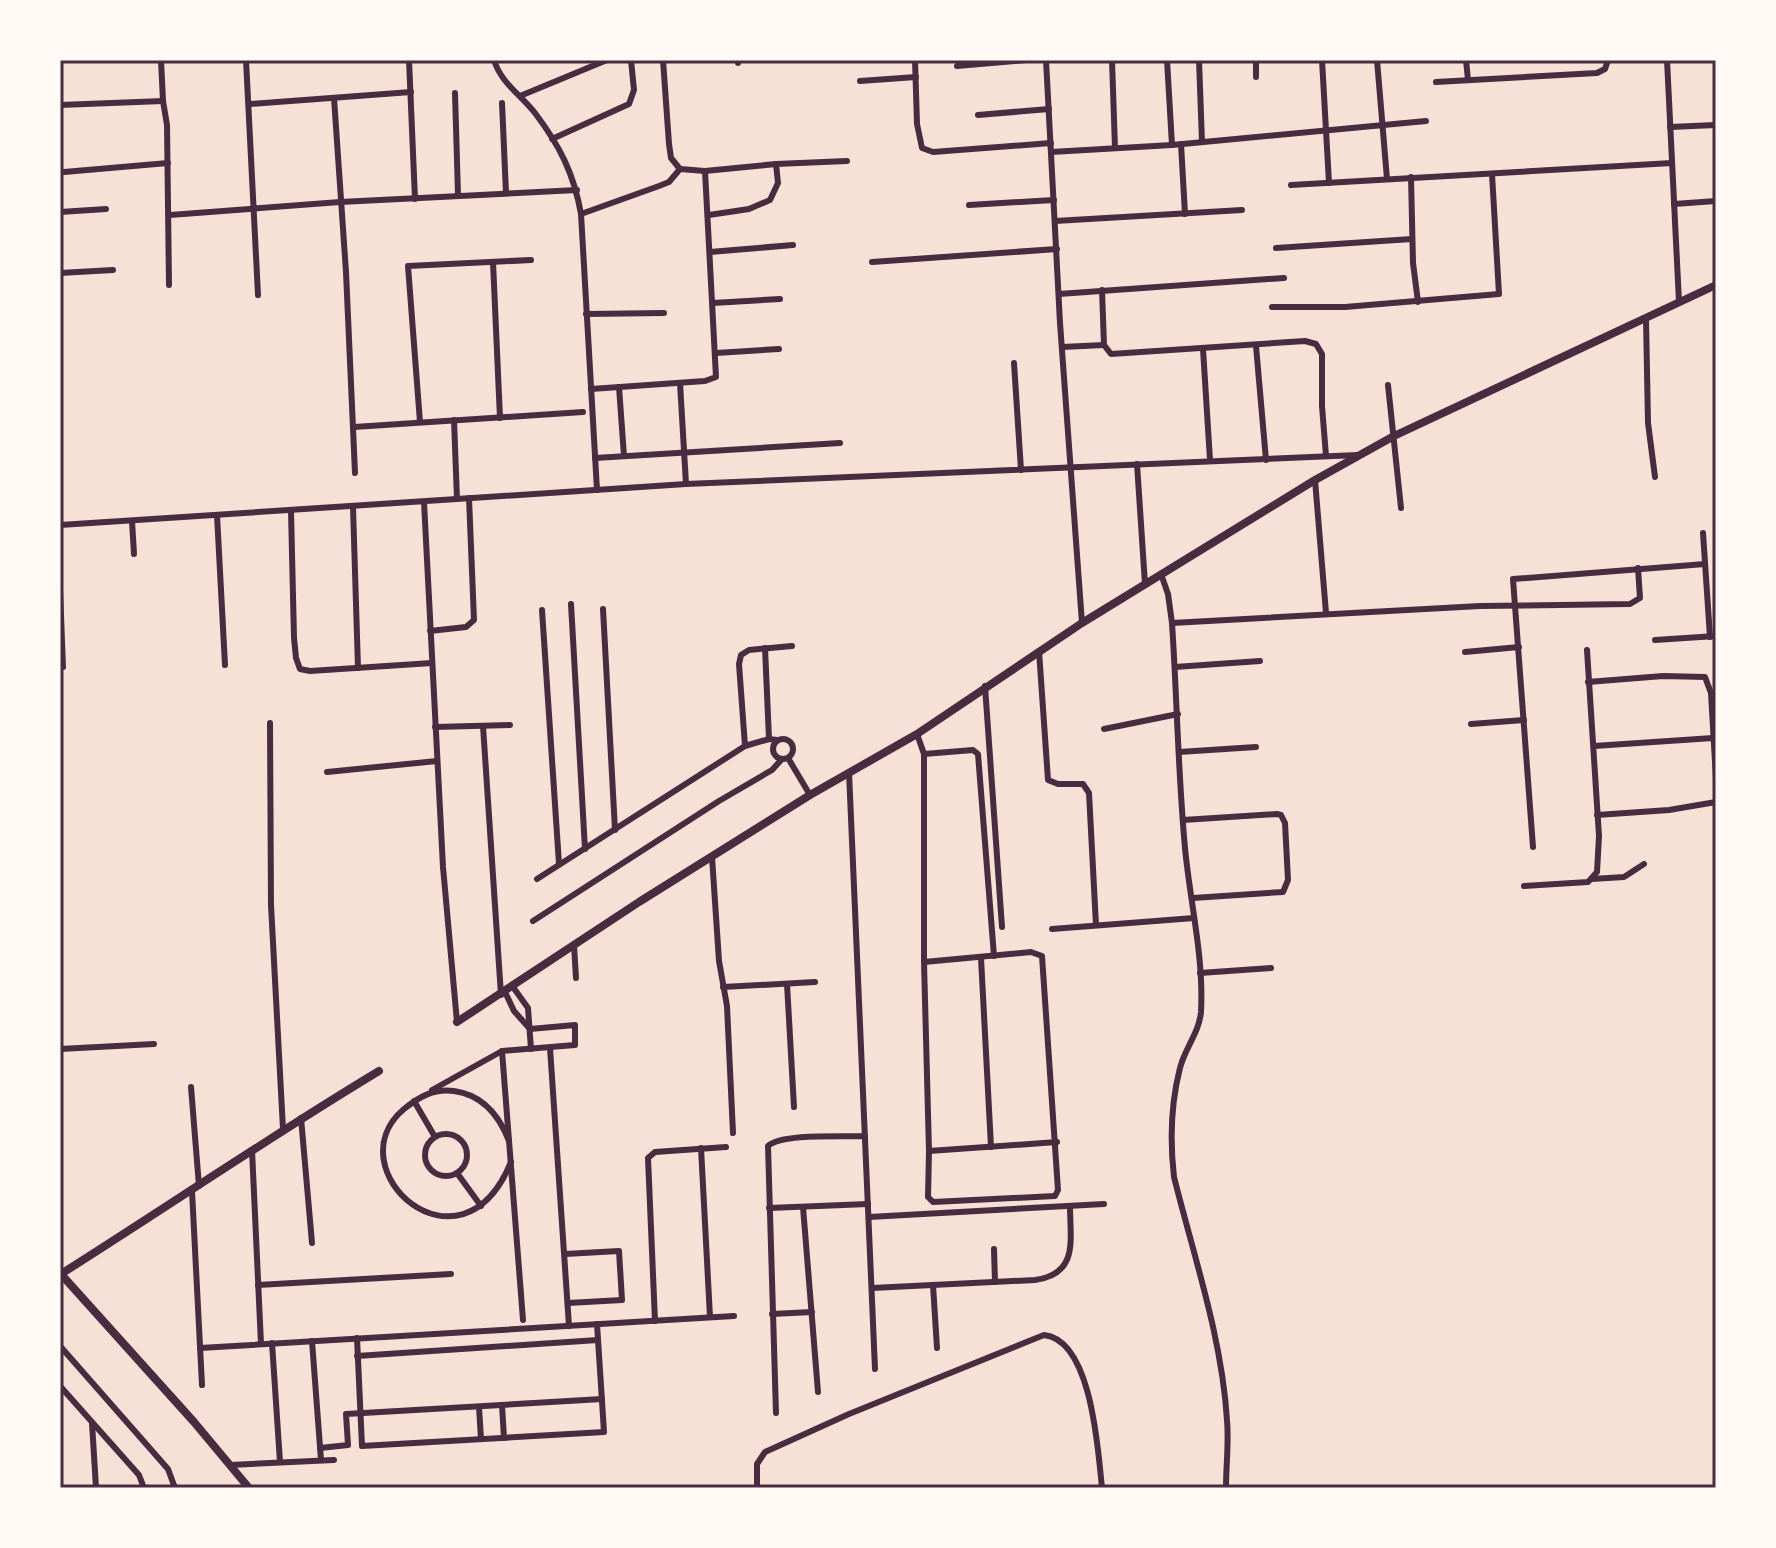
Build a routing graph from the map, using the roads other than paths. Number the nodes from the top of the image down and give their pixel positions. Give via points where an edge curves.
1 (161, 60) edge
2 (246, 60) edge
3 (409, 60) edge
4 (494, 60) edge
5 (607, 60) edge
6 (631, 60) edge
7 (663, 60) edge
8 (915, 60) edge
9 (1026, 60) edge
10 (1046, 60) edge
11 (1112, 60) edge
12 (1167, 60) edge
13 (1199, 60) edge
14 (1256, 60) edge
15 (1322, 60) edge
16 (1377, 60) edge
17 (1466, 60) edge
18 (1608, 60) edge
19 (1667, 60) edge
20 (957, 66) dead end
21 (916, 77) junction
22 (1256, 77) dead end
23 (1468, 80) junction
24 (860, 81) dead end
25 (1436, 82) dead end
26 (411, 92) junction
27 (455, 93) dead end
28 (520, 96) junction
29 (334, 98) junction
30 (163, 101) junction
31 (502, 103) dead end
32 (250, 104) junction
33 (60, 105) edge
34 (1049, 109) junction
35 (978, 115) dead end
36 (1426, 121) dead end
37 (1716, 125) edge
38 (1382, 126) junction
39 (1670, 127) junction
40 (1326, 130) junction
41 (552, 139) junction
42 (1202, 142) junction
43 (1181, 144) junction
44 (1172, 145) junction
45 (1051, 148) junction
46 (1115, 148) junction
47 (847, 161) dead end
48 (168, 163) junction
49 (1672, 163) junction
50 (776, 164) junction
51 (680, 169) junction
52 (705, 171) junction
53 (64, 172) dead end
54 (1492, 174) junction
55 (1411, 177) junction
56 (1387, 179) junction
57 (1329, 183) junction
58 (1291, 185) dead end
59 (577, 190) junction
60 (506, 193) junction
61 (458, 195) junction
62 (415, 199) junction
63 (1054, 200) junction
64 (1716, 201) edge
65 (340, 202) junction
66 (1674, 204) junction
67 (969, 205) dead end
68 (253, 208) junction
69 (106, 209) dead end
70 (1242, 210) dead end
71 (60, 212) edge
72 (581, 214) junction
73 (1185, 214) junction
74 (170, 215) junction
75 (709, 215) junction
76 (1055, 221) junction
77 (1412, 239) junction
78 (793, 245) dead end
79 (1276, 248) dead end
80 (1057, 249) junction
81 (710, 252) junction
82 (531, 260) dead end
83 (493, 262) junction
84 (872, 262) dead end
85 (113, 270) dead end
86 (60, 273) edge
87 (1284, 278) dead end
88 (169, 285) dead end
89 (1716, 285) edge
90 (1102, 290) junction
91 (1059, 294) junction
92 (258, 295) dead end
93 (780, 299) dead end
94 (1418, 302) junction
95 (1679, 302) junction
96 (713, 303) junction
97 (1272, 307) dead end
98 (664, 313) dead end
99 (586, 314) junction
100 (1646, 319) junction
101 (1104, 345) junction
102 (1256, 346) junction
103 (1062, 347) junction
104 (779, 349) dead end
105 (1203, 349) junction
106 (716, 353) junction
107 (1014, 363) dead end
108 (680, 383) junction
109 (1388, 385) dead end
110 (619, 387) junction
111 (591, 389) junction
112 (583, 412) dead end
113 (500, 418) junction
114 (454, 420) junction
115 (420, 422) junction
116 (354, 427) junction
117 (1394, 436) junction
118 (840, 443) dead end
119 (683, 453) junction
120 (1359, 455) junction
121 (624, 456) junction
122 (1326, 456) junction
123 (595, 458) junction
124 (1210, 460) junction
125 (1266, 460) junction
126 (1137, 464) junction
127 (1070, 468) junction
128 (1021, 470) junction
129 (355, 473) dead end
130 (1655, 477) dead end
131 (1315, 480) junction
132 (686, 484) junction
133 (597, 490) junction
134 (469, 498) junction
135 (457, 499) junction
136 (424, 502) junction
137 (353, 507) junction
138 (1401, 508) dead end
139 (291, 511) junction
140 (217, 515) junction
141 (132, 521) junction
142 (60, 525) edge
143 (1703, 533) dead end
144 (134, 554) dead end
145 (1705, 564) junction
146 (1638, 568) junction
147 (1161, 574) junction
148 (1145, 584) junction
149 (60, 589) edge
150 (571, 604) dead end
151 (1516, 606) junction
152 (603, 609) dead end
153 (542, 610) dead end
154 (1326, 613) junction
155 (1082, 623) junction
156 (1172, 623) junction
157 (430, 631) junction
158 (1713, 636) edge
159 (1655, 640) dead end
160 (792, 646) dead end
161 (1519, 647) junction
162 (765, 648) junction
163 (1587, 650) dead end
164 (1039, 651) junction
165 (1465, 652) dead end
166 (1260, 661) dead end
167 (432, 663) junction
168 (225, 665) dead end
169 (63, 667) dead end
170 (1175, 667) junction
171 (358, 668) junction
172 (1588, 682) junction
173 (985, 686) junction
174 (1178, 714) junction
175 (1524, 720) junction
176 (270, 723) dead end
177 (1471, 724) dead end
178 (510, 725) dead end
179 (483, 726) junction
180 (435, 727) junction
181 (1104, 729) dead end
182 (917, 734) junction
183 (1713, 738) junction
184 (769, 739) junction
185 (777, 740) junction
186 (745, 746) junction
187 (1594, 746) junction
188 (1256, 747) dead end
189 (1179, 752) junction
190 (924, 754) junction
191 (785, 758) junction
192 (437, 761) junction
193 (327, 772) dead end
194 (849, 772) junction
195 (1716, 779) edge
196 (810, 795) junction
197 (1716, 802) edge
198 (1597, 815) junction
199 (1183, 820) junction
200 (615, 830) junction
201 (1533, 847) dead end
202 (585, 849) junction
203 (712, 857) junction
204 (559, 864) junction
205 (1644, 864) dead end
206 (537, 879) dead end
207 (1592, 879) junction
208 (1524, 886) dead end
209 (1193, 898) junction
210 (1194, 918) junction
211 (533, 921) dead end
212 (1096, 925) junction
213 (1002, 927) dead end
214 (1052, 929) dead end
215 (574, 945) junction
216 (994, 956) junction
217 (981, 958) junction
218 (924, 962) junction
219 (1271, 968) dead end
220 (1200, 973) junction
221 (576, 978) dead end
222 (815, 982) dead end
223 (787, 984) junction
224 (723, 987) junction
225 (506, 991) junction
226 (457, 1022) joint
227 (530, 1029) junction
228 (154, 1044) dead end
229 (550, 1048) junction
230 (60, 1049) edge
231 (531, 1049) junction
232 (502, 1051) junction
233 (379, 1071) dead end
234 (191, 1087) dead end
235 (429, 1092) junction
236 (414, 1101) junction
237 (794, 1107) dead end
238 (301, 1118) junction
239 (283, 1129) junction
240 (733, 1133) dead end
241 (865, 1136) junction
242 (435, 1137) junction
243 (509, 1141) junction
244 (1057, 1142) junction
245 (726, 1147) dead end
246 (991, 1147) junction
247 (701, 1148) junction
248 (252, 1150) junction
249 (929, 1151) junction
250 (511, 1162) junction
251 (457, 1173) junction
252 (196, 1189) junction
253 (868, 1204) junction
254 (1104, 1204) dead end
255 (481, 1206) junction
256 (1070, 1206) junction
257 (803, 1207) junction
258 (769, 1208) junction
259 (869, 1217) junction
260 (312, 1243) dead end
261 (994, 1249) dead end
262 (565, 1254) junction
263 (60, 1274) edge
264 (451, 1274) dead end
265 (995, 1282) junction
266 (258, 1285) junction
267 (933, 1285) junction
268 (872, 1288) junction
269 (568, 1303) junction
270 (812, 1312) junction
271 (772, 1314) junction
272 (734, 1316) dead end
273 (710, 1317) junction
274 (523, 1320) dead end
275 (655, 1321) junction
276 (597, 1324) junction
277 (569, 1326) junction
278 (357, 1338) junction
279 (598, 1340) junction
280 (312, 1341) junction
281 (272, 1343) junction
282 (261, 1344) junction
283 (60, 1346) edge
284 (200, 1348) junction
285 (937, 1348) dead end
286 (357, 1356) junction
287 (875, 1369) dead end
288 (202, 1385) dead end
289 (60, 1386) edge
290 (818, 1392) dead end
291 (602, 1399) junction
292 (502, 1405) junction
293 (479, 1407) junction
294 (776, 1413) dead end
295 (360, 1414) junction
296 (92, 1423) junction
297 (504, 1438) junction
298 (481, 1439) junction
299 (320, 1448) junction
300 (321, 1460) junction
301 (334, 1460) dead end
302 (280, 1462) junction
303 (230, 1465) junction
304 (96, 1488) edge
305 (144, 1488) edge
306 (175, 1488) edge
307 (249, 1488) edge
308 (757, 1488) edge
309 (1102, 1488) edge
310 (1226, 1488) edge

1 - 30 street
2 - 32 street
3 - 26 street
4 - 28 street via 498,74
5 - 28 street
6 - 41 street via 634,90 629,104
7 - 51 street via 671,158
8 - 21 street
9 - 20 street
10 - 34 street
11 - 46 street
12 - 44 street
13 - 42 street
14 - 22 street
15 - 40 street
16 - 38 street
17 - 23 street
18 - 23 street via 1597,73
19 - 39 street
21 - 24 street
21 - 45 street via 919,140 927,152
23 - 25 street
26 - 29 street
26 - 62 street
27 - 61 street
28 - 41 street
29 - 32 street
29 - 65 street
30 - 33 street
30 - 48 street
31 - 60 street
32 - 68 street
34 - 35 street
34 - 45 street
36 - 38 street
37 - 39 street
38 - 40 street
38 - 56 street
39 - 49 street
40 - 42 street
40 - 57 street
41 - 59 street
42 - 43 street
43 - 44 street
43 - 73 street
44 - 46 street
45 - 46 street
45 - 63 street
47 - 50 street
48 - 53 street
48 - 74 street
49 - 54 street
49 - 66 street
50 - 52 street
50 - 75 street via 778,183 770,200
51 - 52 street
51 - 72 street via 669,182
52 - 75 street
54 - 55 street
54 - 94 street via 1499,294
55 - 56 street
55 - 77 street
56 - 57 street
57 - 58 street
59 - 60 street
59 - 72 street
60 - 61 street
61 - 62 street
62 - 65 street
63 - 67 street
63 - 76 street
64 - 66 street
65 - 68 street
65 - 116 street
66 - 95 street
68 - 74 street
68 - 92 street
69 - 71 street
70 - 73 street
72 - 99 street
73 - 76 street
74 - 88 street
75 - 81 street
76 - 80 street
77 - 79 street
77 - 94 street
78 - 81 street
80 - 84 street
80 - 91 street
81 - 96 street
82 - 83 street
83 - 113 street
83 - 115 street via 408,266
85 - 86 street
87 - 90 street
89 - 95 street
90 - 91 street
90 - 101 street
91 - 103 street
93 - 96 street
94 - 97 street
95 - 100 street
96 - 106 street
98 - 99 street
99 - 111 street
100 - 117 street
100 - 130 street
101 - 103 street
101 - 105 street via 1111,354
102 - 105 street
102 - 122 street via 1305,341 1320,347
102 - 125 street
103 - 127 street
104 - 106 street
105 - 124 street
106 - 108 street via 716,377
107 - 128 street
108 - 110 street
108 - 119 street
109 - 117 street
110 - 111 street
110 - 121 street
111 - 123 street
112 - 113 street
113 - 114 street
114 - 115 street
114 - 135 street
115 - 116 street
116 - 129 street
117 - 120 street
117 - 138 street
118 - 119 street
119 - 121 street
119 - 132 street
120 - 122 street
120 - 131 street
121 - 123 street
122 - 125 street
123 - 133 street
124 - 125 street
124 - 126 street
126 - 127 street
126 - 148 street
127 - 128 street
127 - 155 street
128 - 132 street
131 - 147 street
131 - 154 street
132 - 133 street
133 - 134 street
134 - 135 street
134 - 157 street via 474,620 466,627
135 - 136 street
136 - 137 street
136 - 157 street
137 - 139 street
137 - 171 street
139 - 140 street
139 - 171 street via 298,665 304,671
140 - 141 street
140 - 168 street
141 - 142 street
141 - 144 street
143 - 145 street
145 - 146 street
145 - 158 street
146 - 151 street via 1513,579
146 - 151 street via 1636,602
147 - 148 street
147 - 156 street
148 - 155 street
149 - 169 street
150 - 202 street
151 - 154 street
151 - 161 street
152 - 200 street
153 - 204 street
154 - 156 street
155 - 164 street
156 - 170 street
157 - 167 street
158 - 159 street
160 - 162 street
161 - 165 street
161 - 175 street
162 - 184 street
162 - 186 street via 744,652 740,660
163 - 172 street
164 - 173 street
164 - 212 street via 1048,780 1078,783 1089,793
166 - 170 street
167 - 171 street
167 - 180 street
170 - 174 street
172 - 183 street via 1705,677
172 - 187 street
173 - 182 street
173 - 213 street
174 - 181 street
174 - 189 street
175 - 177 street
175 - 201 street
176 - 239 street via 271,905
178 - 179 street
179 - 180 street
179 - 225 street
180 - 192 street
182 - 190 street
182 - 194 street
183 - 187 street
183 - 195 street
184 - 185 street
184 - 186 street
185 - 191 street via 776,756
185 - 191 street via 792,743 793,753
186 - 200 street
187 - 198 street
188 - 189 street
189 - 199 street
190 - 216 street via 978,754
190 - 218 street
191 - 196 street
191 - 211 street
192 - 193 street
192 - 226 street
194 - 196 street
194 - 241 street
196 - 203 street
197 - 198 street
198 - 207 street via 1597,872
199 - 209 street
199 - 209 street via 1277,814 1286,829 1288,880 1283,892
200 - 202 street
202 - 204 street
203 - 215 street
203 - 224 street
204 - 206 street
205 - 207 street via 1624,877
207 - 208 street
209 - 210 street
210 - 212 street
210 - 220 street
212 - 214 street
215 - 221 street
215 - 225 street
216 - 217 street
216 - 244 street via 1038,953 1045,963
217 - 218 street
217 - 246 street
218 - 249 street
219 - 220 street
220 - 310 street via 1199,1026 1180,1068 1171,1147 1223,1382
222 - 223 street
223 - 224 street
223 - 237 street
224 - 240 street
225 - 226 street
225 - 227 street
225 - 227 street via 526,1003
227 - 229 street via 575,1025 575,1045
227 - 231 street
228 - 230 street
229 - 231 street
229 - 262 street
231 - 232 street
232 - 235 street
232 - 243 street
233 - 238 street
234 - 252 street
235 - 236 street
235 - 243 street via 464,1092 480,1099 498,1117
236 - 242 street
236 - 255 street via 400,1112 384,1143 389,1179 399,1194 429,1214 465,1214
238 - 239 street
238 - 260 street
239 - 248 street
241 - 253 street
241 - 258 street via 770,1143
242 - 251 street via 452,1135 463,1143 466,1162
242 - 251 street via 425,1150 426,1164 443,1176
243 - 250 street
244 - 246 street
244 - 249 street via 1055,1196 933,1202 928,1197
245 - 247 street
246 - 249 street
247 - 273 street
247 - 275 street via 655,1152 648,1158
248 - 252 street
248 - 266 street
250 - 255 street
250 - 274 street
251 - 255 street
252 - 263 street
252 - 284 street
253 - 257 street
253 - 259 street
254 - 256 street
256 - 259 street
256 - 265 street via 1069,1256 1059,1272 1045,1279
257 - 258 street
257 - 270 street
258 - 271 street
259 - 268 street
261 - 265 street
262 - 269 street
262 - 269 street via 619,1251 622,1300
263 - 303 street
264 - 266 street
265 - 267 street
266 - 282 street
267 - 268 street
267 - 285 street
268 - 287 street
269 - 277 street
270 - 271 street
270 - 290 street
271 - 294 street
272 - 273 street
273 - 275 street
275 - 276 street
276 - 277 street
276 - 279 street
277 - 278 street
278 - 280 street
278 - 286 street
279 - 286 street
279 - 291 street
280 - 281 street
280 - 299 street
281 - 282 street
281 - 302 street
282 - 284 street
283 - 306 street via 168,1469
284 - 288 street
286 - 295 street
289 - 296 street
291 - 292 street
291 - 297 street via 604,1432
292 - 293 street
292 - 297 street
293 - 295 street
293 - 298 street
295 - 298 street via 362,1446
295 - 299 street via 346,1414 348,1445
296 - 304 street
296 - 305 street via 139,1475
297 - 298 street
299 - 300 street
300 - 301 street
300 - 302 street
302 - 303 street
303 - 307 street
308 - 309 street via 757,1464 765,1452 1044,1335 1055,1336 1068,1349 1091,1400

